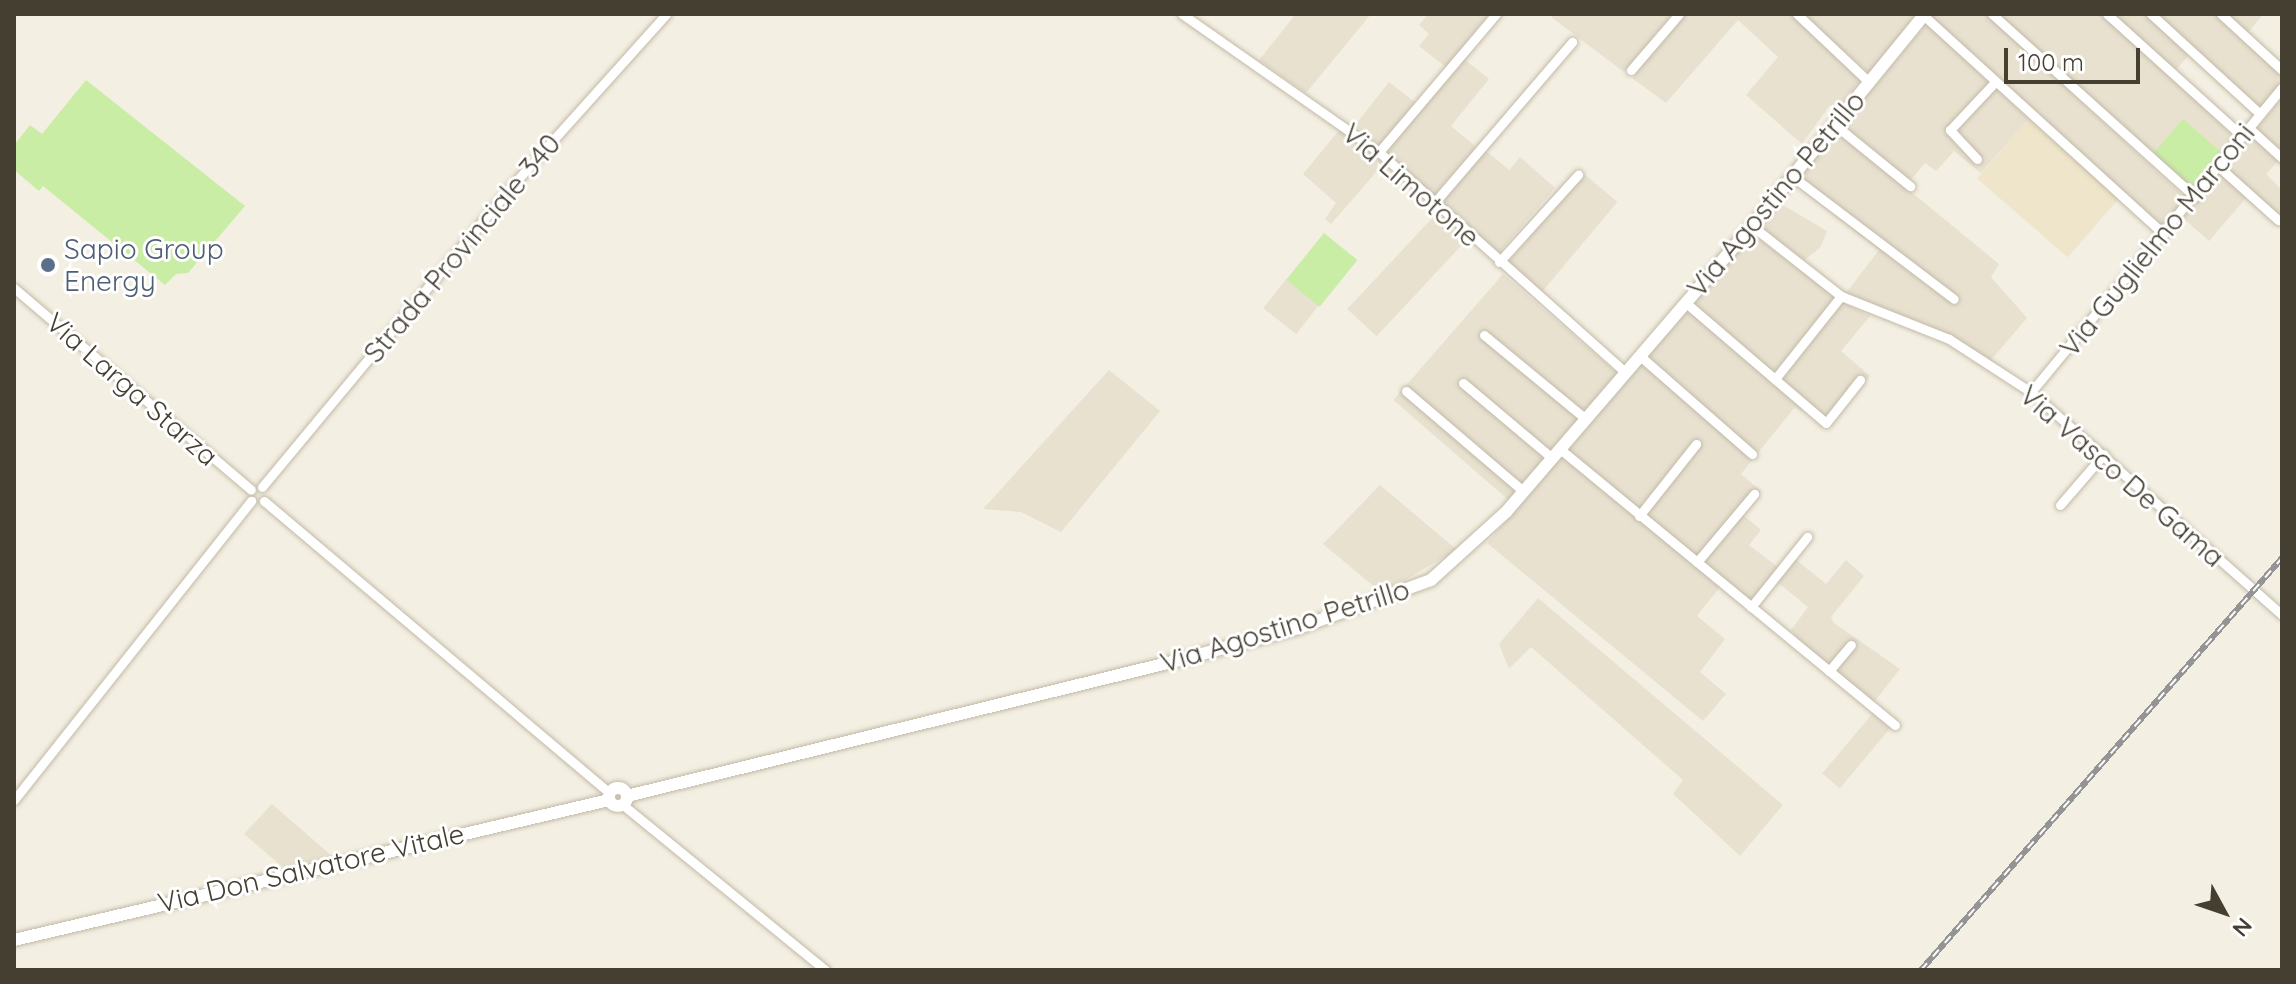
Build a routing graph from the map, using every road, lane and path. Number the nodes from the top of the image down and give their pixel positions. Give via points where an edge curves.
1 (666, 14) edge
2 (1182, 14) edge
3 (1496, 14) edge
4 (1679, 14) edge
5 (1797, 14) edge
6 (1923, 14) edge
7 (1992, 14) edge
8 (2107, 14) edge
9 (2151, 14) edge
10 (2221, 14) edge
11 (1572, 42) dead end
12 (1631, 70) dead end
13 (2282, 70) edge
14 (1869, 82) junction
15 (1995, 82) junction
16 (2282, 88) edge
17 (2260, 114) junction
18 (1835, 125) junction
19 (2246, 132) junction
20 (1379, 152) junction
21 (2282, 158) edge
22 (1977, 159) dead end
23 (2218, 166) junction
24 (1578, 175) dead end
25 (1792, 176) junction
26 (1910, 186) dead end
27 (2195, 197) junction
28 (1435, 202) junction
29 (2278, 220) dead end
30 (1752, 226) junction
31 (2164, 234) junction
32 (1499, 262) junction
33 (14, 288) edge
34 (1841, 296) junction
35 (1954, 299) dead end
36 (1686, 303) junction
37 (1484, 335) dead end
38 (1640, 356) junction
39 (1626, 373) junction
40 (1775, 379) junction
41 (1860, 380) dead end
42 (1463, 383) dead end
43 (1406, 391) dead end
44 (2031, 392) junction
45 (1586, 419) junction
46 (1696, 444) dead end
47 (1556, 454) junction
48 (1752, 454) dead end
49 (2104, 454) junction
50 (262, 487) junction
51 (251, 490) junction
52 (1523, 491) junction
53 (1754, 494) dead end
54 (251, 501) junction
55 (264, 501) junction
56 (2060, 505) dead end
57 (1639, 516) junction
58 (1807, 537) dead end
59 (1697, 562) junction
60 (1751, 607) junction
61 (2282, 615) edge
62 (1851, 645) dead end
63 (1829, 671) junction
64 (1895, 725) dead end
65 (609, 797) junction
66 (14, 800) edge
67 (625, 800) junction
68 (14, 940) edge
69 (825, 970) edge

1 - 50 street, Strada Provinciale 340 via 511,187
2 - 20 street, Via Limotone
3 - 20 street
4 - 12 street
5 - 14 street
6 - 14 street, Via Agostino Petrillo
6 - 15 street
7 - 27 street
8 - 19 street
9 - 17 street
10 - 13 street
11 - 28 street
14 - 18 street, Via Agostino Petrillo
15 - 22 street via 1950,130
15 - 31 street
16 - 17 street, Via Guglielmo Marconi
17 - 19 street, Via Guglielmo Marconi
18 - 25 street, Via Agostino Petrillo
18 - 26 street
19 - 21 street
19 - 23 street, Via Guglielmo Marconi
20 - 28 street, Via Limotone
23 - 27 street, Via Guglielmo Marconi
23 - 29 street
24 - 32 street
25 - 30 street, Via Agostino Petrillo
25 - 35 street
27 - 31 street, Via Guglielmo Marconi
28 - 32 street, Via Limotone
30 - 34 street, Via Vasco De Gama
30 - 36 street, Via Agostino Petrillo
31 - 44 street, Via Guglielmo Marconi
32 - 39 street, Via Limotone
33 - 51 street, Via Larga Starza
34 - 40 street
34 - 44 street, Via Vasco De Gama via 1949,339
36 - 38 street, Via Agostino Petrillo
36 - 40 street
37 - 45 street
38 - 39 street, Via Agostino Petrillo
38 - 48 street
39 - 45 street, Via Agostino Petrillo
40 - 41 street via 1826,423
42 - 47 street
43 - 52 street
44 - 49 street, Via Vasco De Gama
45 - 47 street, Via Agostino Petrillo
46 - 57 street
47 - 52 street, Via Agostino Petrillo
47 - 57 street
49 - 56 street
49 - 61 street, Via Vasco De Gama
50 - 51 street
50 - 55 street
51 - 54 street
52 - 67 street, Via Agostino Petrillo via 1455,563 1391,597 1298,628 1060,692
53 - 59 street
54 - 55 street
54 - 66 street
55 - 65 street
57 - 59 street
58 - 60 street
59 - 60 street
60 - 63 street
62 - 63 street
63 - 64 street
65 - 67 street
65 - 68 street, Via Don Salvatore Vitale
67 - 69 street

